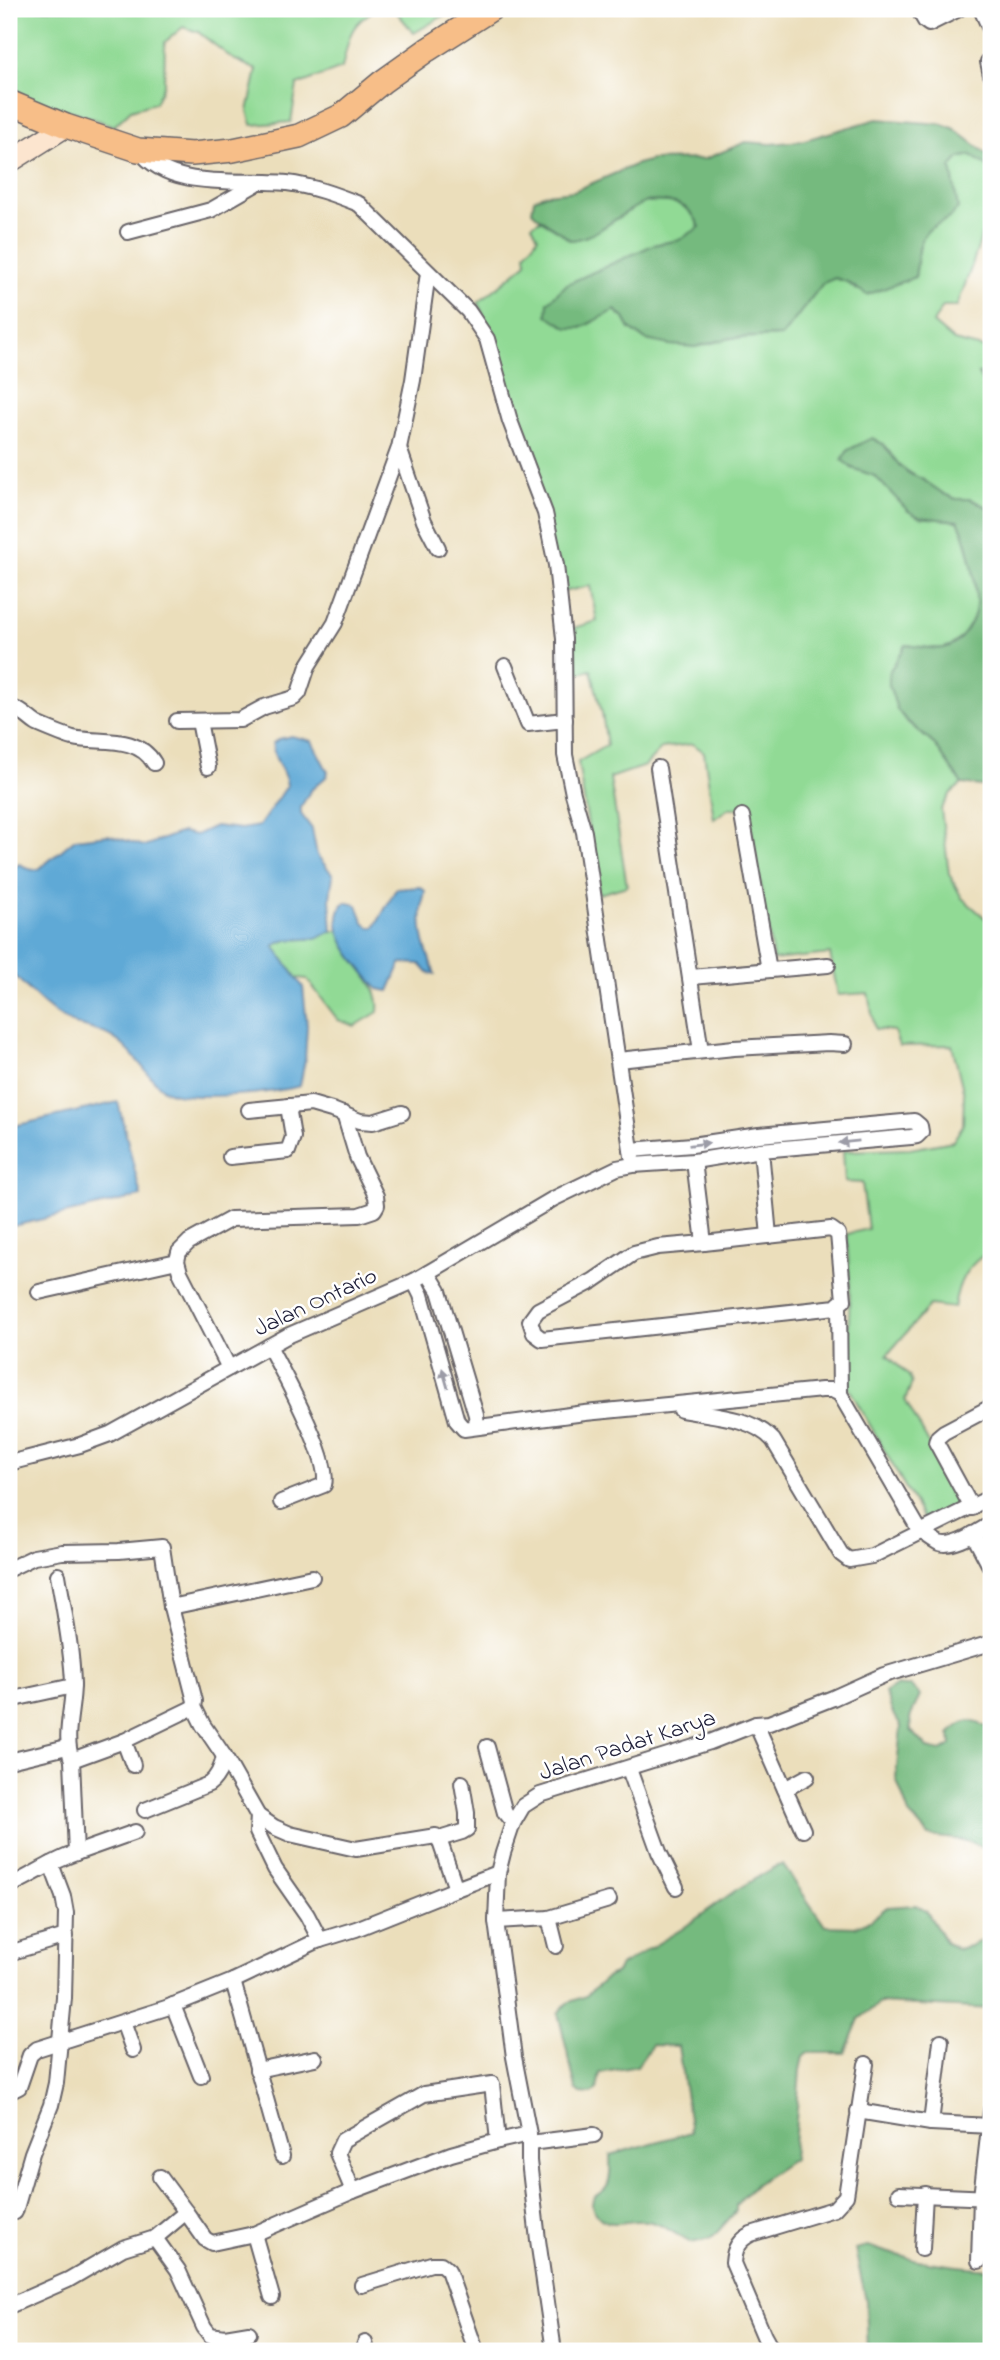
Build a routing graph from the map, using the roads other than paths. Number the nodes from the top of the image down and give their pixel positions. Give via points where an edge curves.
1 (491, 9) edge
2 (918, 9) edge
3 (958, 9) edge
4 (981, 9) edge
5 (991, 31) edge
6 (991, 58) edge
7 (991, 75) edge
8 (9, 102) edge
9 (66, 126) junction
10 (138, 150) junction
11 (9, 162) edge
12 (257, 183) junction
13 (128, 232) dead end
14 (428, 273) junction
15 (399, 448) junction
16 (438, 548) dead end
17 (505, 666) dead end
18 (9, 708) edge
19 (565, 720) junction
20 (199, 721) junction
21 (177, 722) dead end
22 (154, 763) dead end
23 (208, 767) dead end
24 (658, 768) dead end
25 (742, 816) dead end
26 (828, 965) dead end
27 (769, 970) junction
28 (691, 977) junction
29 (845, 1044) dead end
30 (701, 1051) junction
31 (618, 1060) junction
32 (288, 1106) junction
33 (249, 1110) dead end
34 (402, 1113) dead end
35 (344, 1114) junction
36 (760, 1143) junction
37 (230, 1157) dead end
38 (632, 1157) junction
39 (694, 1161) junction
40 (769, 1236) junction
41 (704, 1243) junction
42 (177, 1261) junction
43 (428, 1273) junction
44 (414, 1281) junction
45 (39, 1292) dead end
46 (839, 1304) junction
47 (269, 1346) junction
48 (229, 1368) junction
49 (841, 1394) junction
50 (666, 1406) junction
51 (991, 1407) edge
52 (477, 1427) junction
53 (9, 1463) edge
54 (991, 1497) edge
55 (281, 1502) dead end
56 (972, 1508) junction
57 (991, 1524) edge
58 (920, 1531) junction
59 (973, 1534) junction
60 (991, 1568) edge
61 (9, 1569) edge
62 (58, 1575) dead end
63 (312, 1577) dead end
64 (171, 1607) junction
65 (991, 1643) edge
66 (73, 1686) junction
67 (9, 1700) edge
68 (194, 1707) junction
69 (757, 1724) junction
70 (124, 1741) junction
71 (487, 1747) dead end
72 (70, 1754) junction
73 (224, 1756) junction
74 (9, 1761) edge
75 (133, 1765) dead end
76 (629, 1769) junction
77 (807, 1777) dead end
78 (462, 1783) dead end
79 (785, 1789) junction
80 (145, 1810) dead end
81 (258, 1816) junction
82 (513, 1823) junction
83 (803, 1830) dead end
84 (135, 1832) dead end
85 (439, 1839) junction
86 (76, 1853) junction
87 (51, 1864) junction
88 (498, 1874) junction
89 (9, 1886) edge
90 (676, 1887) dead end
91 (457, 1889) junction
92 (609, 1900) dead end
93 (549, 1918) junction
94 (496, 1921) junction
95 (66, 1936) junction
96 (320, 1940) junction
97 (556, 1945) dead end
98 (9, 1953) edge
99 (233, 1981) junction
100 (173, 2005) junction
101 (123, 2022) junction
102 (941, 2041) dead end
103 (61, 2042) junction
104 (133, 2050) dead end
105 (315, 2058) dead end
106 (866, 2064) dead end
107 (257, 2070) junction
108 (201, 2076) dead end
109 (518, 2078) junction
110 (492, 2084) junction
111 (9, 2091) edge
112 (991, 2110) edge
113 (858, 2111) junction
114 (931, 2123) junction
115 (990, 2126) edge
116 (594, 2135) dead end
117 (529, 2139) junction
118 (498, 2141) junction
119 (282, 2156) dead end
120 (160, 2177) dead end
121 (354, 2191) junction
122 (899, 2194) dead end
123 (925, 2194) junction
124 (986, 2197) edge
125 (15, 2212) dead end
126 (186, 2212) junction
127 (254, 2234) junction
128 (155, 2238) junction
129 (922, 2249) dead end
130 (979, 2261) dead end
131 (362, 2285) dead end
132 (272, 2297) dead end
133 (9, 2306) edge
134 (249, 2333) dead end
135 (476, 2351) edge
136 (554, 2351) edge
137 (776, 2351) edge

1 - 10 main road via 382,82 341,116 299,136 192,154
2 - 3 street via 929,24
4 - 5 street
6 - 7 street
8 - 9 main road
9 - 10 main road
9 - 11 main road
10 - 12 street via 172,173 206,181
12 - 13 street via 211,210
12 - 14 street via 286,183 359,204
14 - 15 street
14 - 19 street via 468,311 487,339 510,421 545,513 564,639
15 - 16 street
15 - 20 street via 335,624 308,666 299,693 240,720
17 - 19 street via 528,724
18 - 22 street via 69,737 135,747
19 - 31 street via 565,755 584,832
20 - 21 street
20 - 23 street
24 - 28 street
25 - 27 street
26 - 27 street
27 - 28 street
28 - 30 street
29 - 30 street
30 - 31 street
31 - 38 street
32 - 33 street
32 - 35 street via 311,1104
32 - 37 street via 293,1137 288,1150
34 - 35 street via 373,1122
35 - 42 street via 357,1157 376,1195 374,1210 359,1215 231,1219 189,1242
36 -> 36 street via 914,1121 921,1132 911,1137
38 -> 36 street via 692,1145
36 - 39 street
36 - 40 street
38 - 39 street
38 - 43 street, Jalan Ontario
39 - 41 street
40 - 41 street
40 - 46 street via 831,1229 838,1234 844,1300
41 - 46 street via 634,1253 538,1310 530,1321 534,1333 542,1339
42 - 45 street
42 - 48 street
43 - 44 street, Jalan Ontario
43 - 52 street via 439,1291
44 - 47 street, Jalan Ontario
52 -> 44 street via 464,1429 457,1421
46 - 49 street
47 - 48 street, Jalan Ontario
47 - 55 street via 317,1445 326,1476 324,1485
48 - 53 street, Jalan Ontario via 110,1434
49 - 50 street via 822,1390
49 - 58 street
50 - 52 street
50 - 58 street via 753,1424 766,1432 849,1560 872,1556
51 - 56 street via 944,1432 936,1442
54 - 56 street
56 - 58 street
57 - 59 street
58 - 59 street via 946,1544
59 - 60 street
61 - 64 street via 34,1557 62,1552 160,1547
62 - 66 street
63 - 64 street
64 - 68 street
65 - 69 street, Jalan Padat Karya via 884,1675
66 - 67 street
66 - 72 street
68 - 70 street
68 - 73 street
69 - 76 street, Jalan Padat Karya
69 - 79 street
70 - 72 street
70 - 75 street
71 - 82 street via 505,1813
72 - 74 street
72 - 86 street
73 - 80 street via 209,1784
73 - 81 street
76 - 82 street, Jalan Padat Karya via 540,1795 523,1805
76 - 90 street
77 - 79 street
78 - 85 street via 467,1829
79 - 83 street
81 - 85 street via 290,1834 356,1849 407,1839
81 - 96 street via 257,1832 275,1869
82 - 88 street, Jalan Padat Karya
84 - 86 street
85 - 91 street
86 - 87 street
87 - 89 street
87 - 95 street via 65,1905
88 - 91 street
88 - 94 street, Jalan Padat Karya
91 - 96 street
92 - 93 street
93 - 94 street
93 - 97 street
94 - 109 street, Jalan Padat Karya
95 - 98 street
95 - 103 street
96 - 99 street
99 - 100 street
99 - 107 street
100 - 101 street
100 - 108 street
101 - 103 street
101 - 104 street
102 - 114 street
103 - 111 street via 33,2052 21,2084
103 - 125 street via 51,2105
105 - 107 street
106 - 113 street
107 - 119 street
109 - 110 street
109 - 117 street, Jalan Padat Karya
110 - 118 street
110 - 121 street via 424,2094 343,2140 337,2153
112 - 115 street
113 - 114 street
113 - 137 street via 842,2203 751,2234 733,2254 764,2336
114 - 115 street
115 - 124 street
116 - 117 street
117 - 118 street
117 - 136 street, Jalan Padat Karya
118 - 121 street
120 - 126 street
121 - 127 street
122 - 123 street
123 - 124 street
123 - 129 street
124 - 130 street
126 - 127 street via 212,2243
126 - 128 street
127 - 132 street
128 - 133 street via 123,2248 68,2280
128 - 134 street via 178,2270 210,2335
131 - 135 street via 441,2264 448,2270

